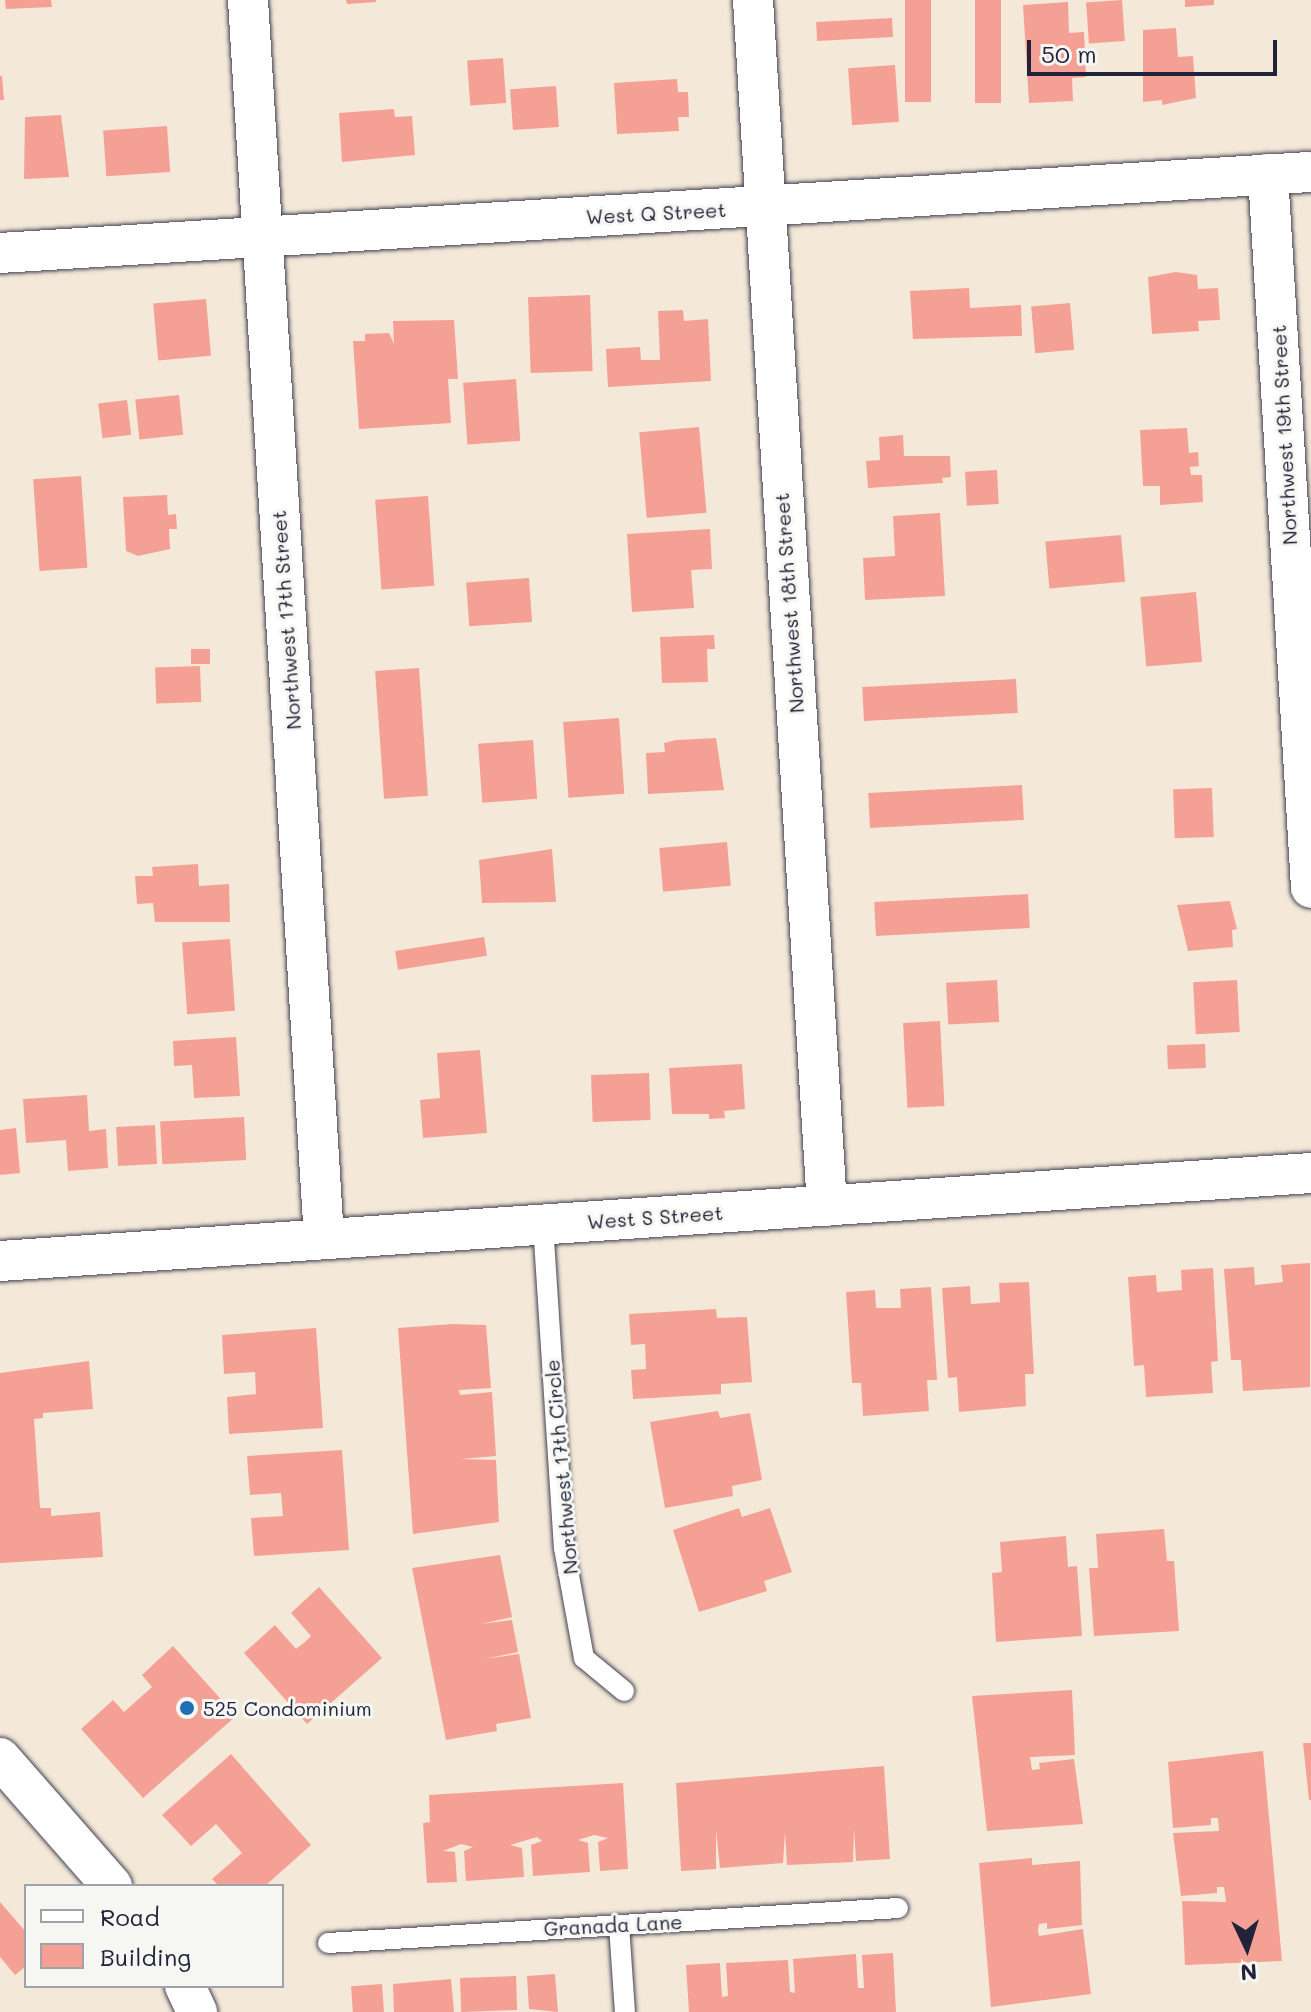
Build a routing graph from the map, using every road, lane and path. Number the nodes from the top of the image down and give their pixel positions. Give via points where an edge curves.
1 (248, 0) edge
2 (753, 0) edge
3 (1311, 172) edge
4 (1268, 174) junction
5 (765, 206) junction
6 (262, 237) junction
7 (0, 253) edge
8 (1311, 888) edge
9 (1311, 1173) edge
10 (827, 1206) junction
11 (543, 1224) junction
12 (324, 1239) junction
13 (0, 1261) edge
14 (624, 1691) dead end
15 (0, 1758) edge
16 (110, 1884) edge
17 (898, 1908) dead end
18 (619, 1925) junction
19 (328, 1943) dead end
20 (186, 1988) edge
21 (197, 2012) edge
22 (625, 2012) edge

1 - 6 street, Northwest 17th Street
2 - 5 street, Northwest 18th Street
3 - 4 street, West Q Street
4 - 5 street, West Q Street
4 - 8 street, Northwest 19th Street
5 - 6 street, West Q Street
5 - 10 street, Northwest 18th Street
6 - 7 street, West Q Street
6 - 12 street, Northwest 17th Street
9 - 10 street, West S Street
10 - 11 street, West S Street
11 - 12 street, West S Street
11 - 14 lane, Northwest 17th Circle via 564,1548 584,1658
12 - 13 street, West S Street
15 - 16 street
17 - 18 lane, Granada Lane
18 - 19 lane, Granada Lane
18 - 22 lane
20 - 21 street

